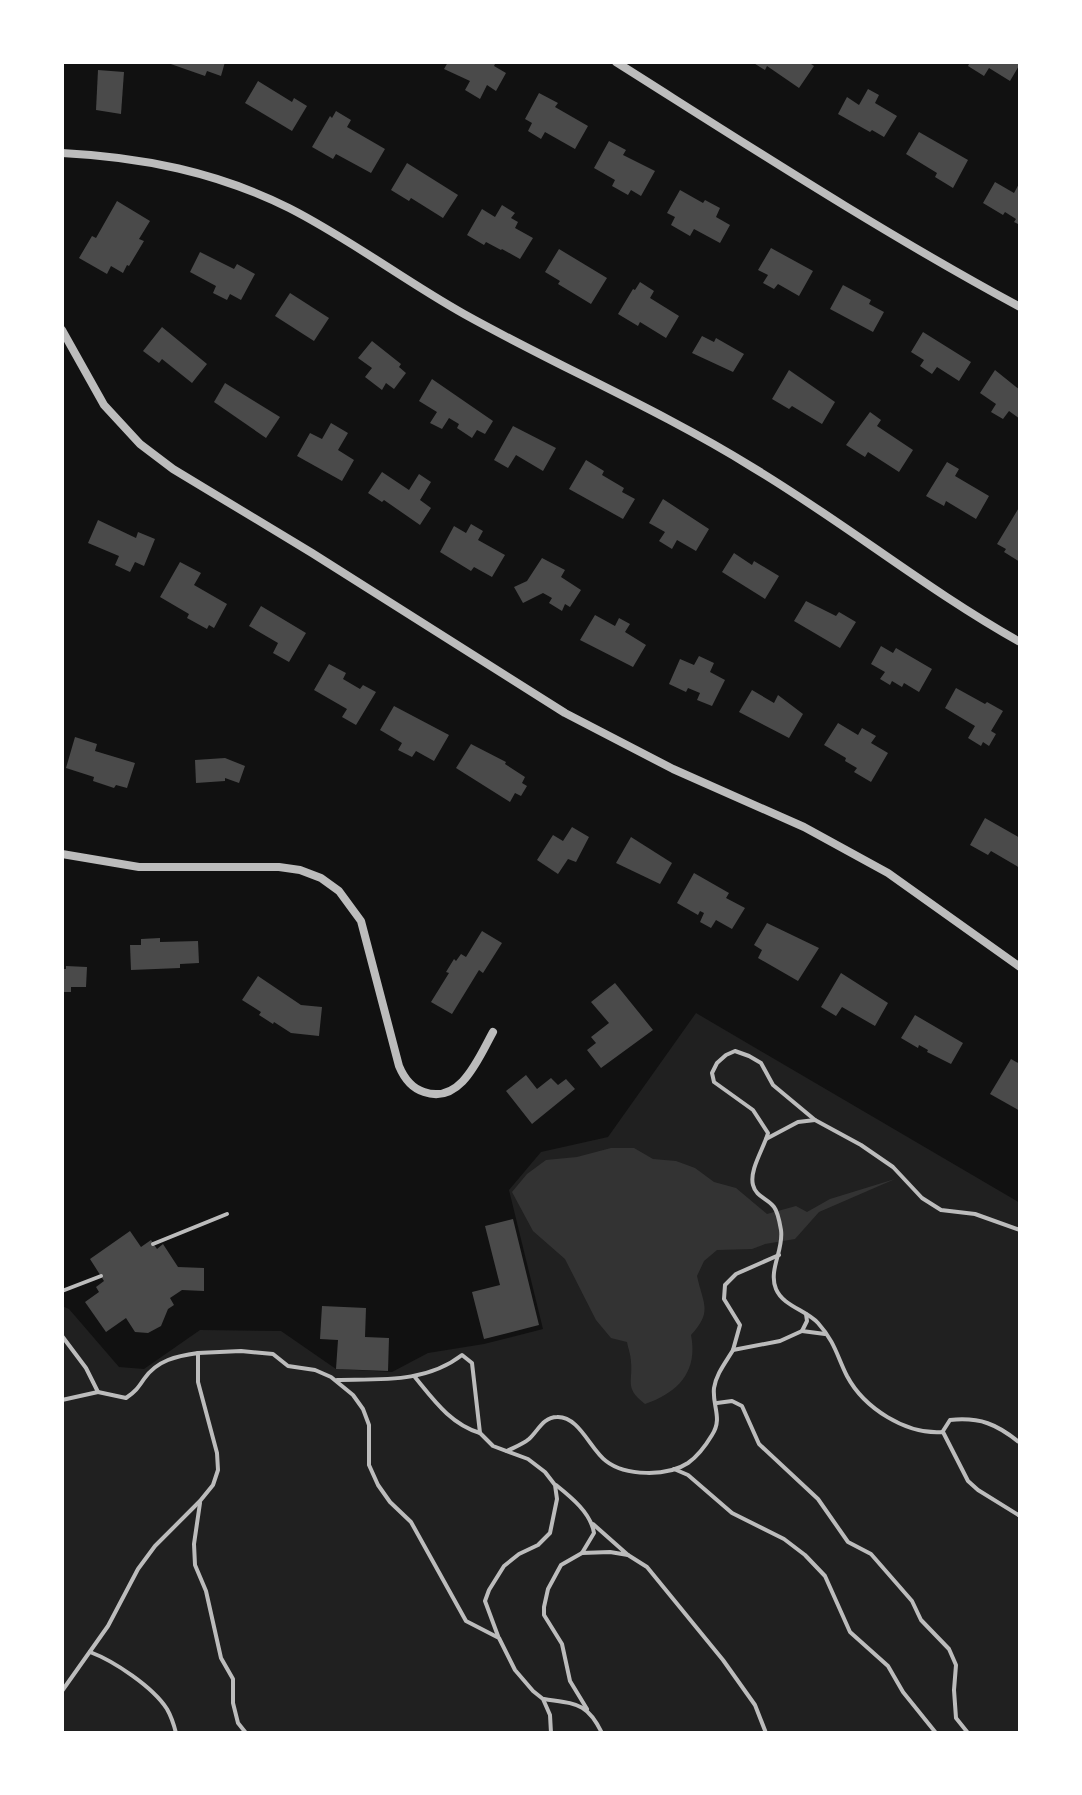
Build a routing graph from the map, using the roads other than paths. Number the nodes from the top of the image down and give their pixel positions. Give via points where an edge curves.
1 (616, 62) edge
2 (62, 153) edge
3 (1020, 307) edge
4 (62, 330) edge
5 (1020, 642) edge
6 (62, 854) edge
7 (1020, 967) edge
8 (493, 1032) dead end
9 (815, 1120) junction
10 (766, 1140) junction
11 (227, 1214) dead end
12 (1020, 1230) edge
13 (153, 1244) dead end
14 (779, 1255) junction
15 (101, 1276) dead end
16 (62, 1291) edge
17 (806, 1314) junction
18 (802, 1331) junction
19 (827, 1334) junction
20 (62, 1336) edge
21 (733, 1350) junction
22 (198, 1353) junction
23 (414, 1376) junction
24 (334, 1380) junction
25 (98, 1392) junction
26 (62, 1400) edge
27 (717, 1403) junction
28 (943, 1432) junction
29 (480, 1433) junction
30 (1020, 1443) edge
31 (507, 1451) junction
32 (673, 1469) junction
33 (555, 1485) junction
34 (200, 1501) junction
35 (1020, 1516) edge
36 (592, 1524) junction
37 (582, 1553) junction
38 (628, 1555) junction
39 (499, 1638) junction
40 (90, 1652) junction
41 (62, 1691) edge
42 (543, 1699) junction
43 (587, 1709) junction
44 (176, 1733) edge
45 (246, 1733) edge
46 (551, 1733) edge
47 (602, 1733) edge
48 (766, 1733) edge
49 (936, 1733) edge
50 (968, 1733) edge

1 - 3 street via 862,217
2 - 5 street via 174,166 291,209 463,314 750,465
4 - 7 street via 110,413 173,469 533,694 640,753 855,854
6 - 8 street via 139,867 293,868 334,886 364,928 402,1073 423,1092 438,1094 458,1086
9 - 10 lane via 798,1122
9 - 10 lane via 773,1085 761,1063 735,1051 717,1063 714,1082 753,1110 764,1123
9 - 12 lane via 893,1167 941,1210 975,1214
10 - 14 lane via 753,1185 774,1207 781,1226
11 - 13 lane
14 - 17 lane via 776,1291
14 - 21 lane via 736,1274 725,1285 724,1299 740,1325
15 - 16 lane
17 - 18 lane
17 - 19 lane
18 - 19 lane
18 - 21 lane
19 - 28 lane via 847,1375 868,1402 919,1431
20 - 25 lane
21 - 27 lane via 720,1370 714,1390
22 - 24 lane via 273,1354 288,1366 315,1370
22 - 25 lane via 159,1364 126,1398
22 - 34 lane via 198,1382 218,1470
23 - 24 lane
23 - 29 lane via 463,1428
23 - 29 lane via 447,1366 462,1355 472,1363
24 - 39 lane via 363,1409 369,1425 369,1465 378,1485 411,1522 466,1621
25 - 26 lane
27 - 32 lane via 719,1422 713,1435 687,1463
27 - 50 lane via 742,1406 759,1444 818,1499 848,1542 871,1554 912,1601 956,1665 956,1718
28 - 30 lane via 950,1420 973,1418
28 - 35 lane via 968,1481
29 - 31 lane
31 - 32 lane via 559,1416 617,1468
31 - 33 lane via 528,1459
32 - 49 lane via 688,1475 732,1513 805,1555 825,1576 850,1632 888,1666
33 - 36 lane
33 - 39 lane via 550,1533 504,1566 489,1590 485,1601
34 - 40 lane via 138,1569
34 - 45 lane via 195,1565 221,1658 233,1679 238,1723
36 - 37 lane via 594,1533
36 - 38 lane
37 - 38 lane
37 - 43 lane via 561,1565 548,1589 544,1615 562,1644 570,1681
38 - 48 lane via 647,1567 723,1660 755,1705
39 - 42 lane via 515,1670
40 - 41 lane
40 - 44 lane via 159,1698
42 - 43 lane
42 - 46 lane
43 - 47 lane

